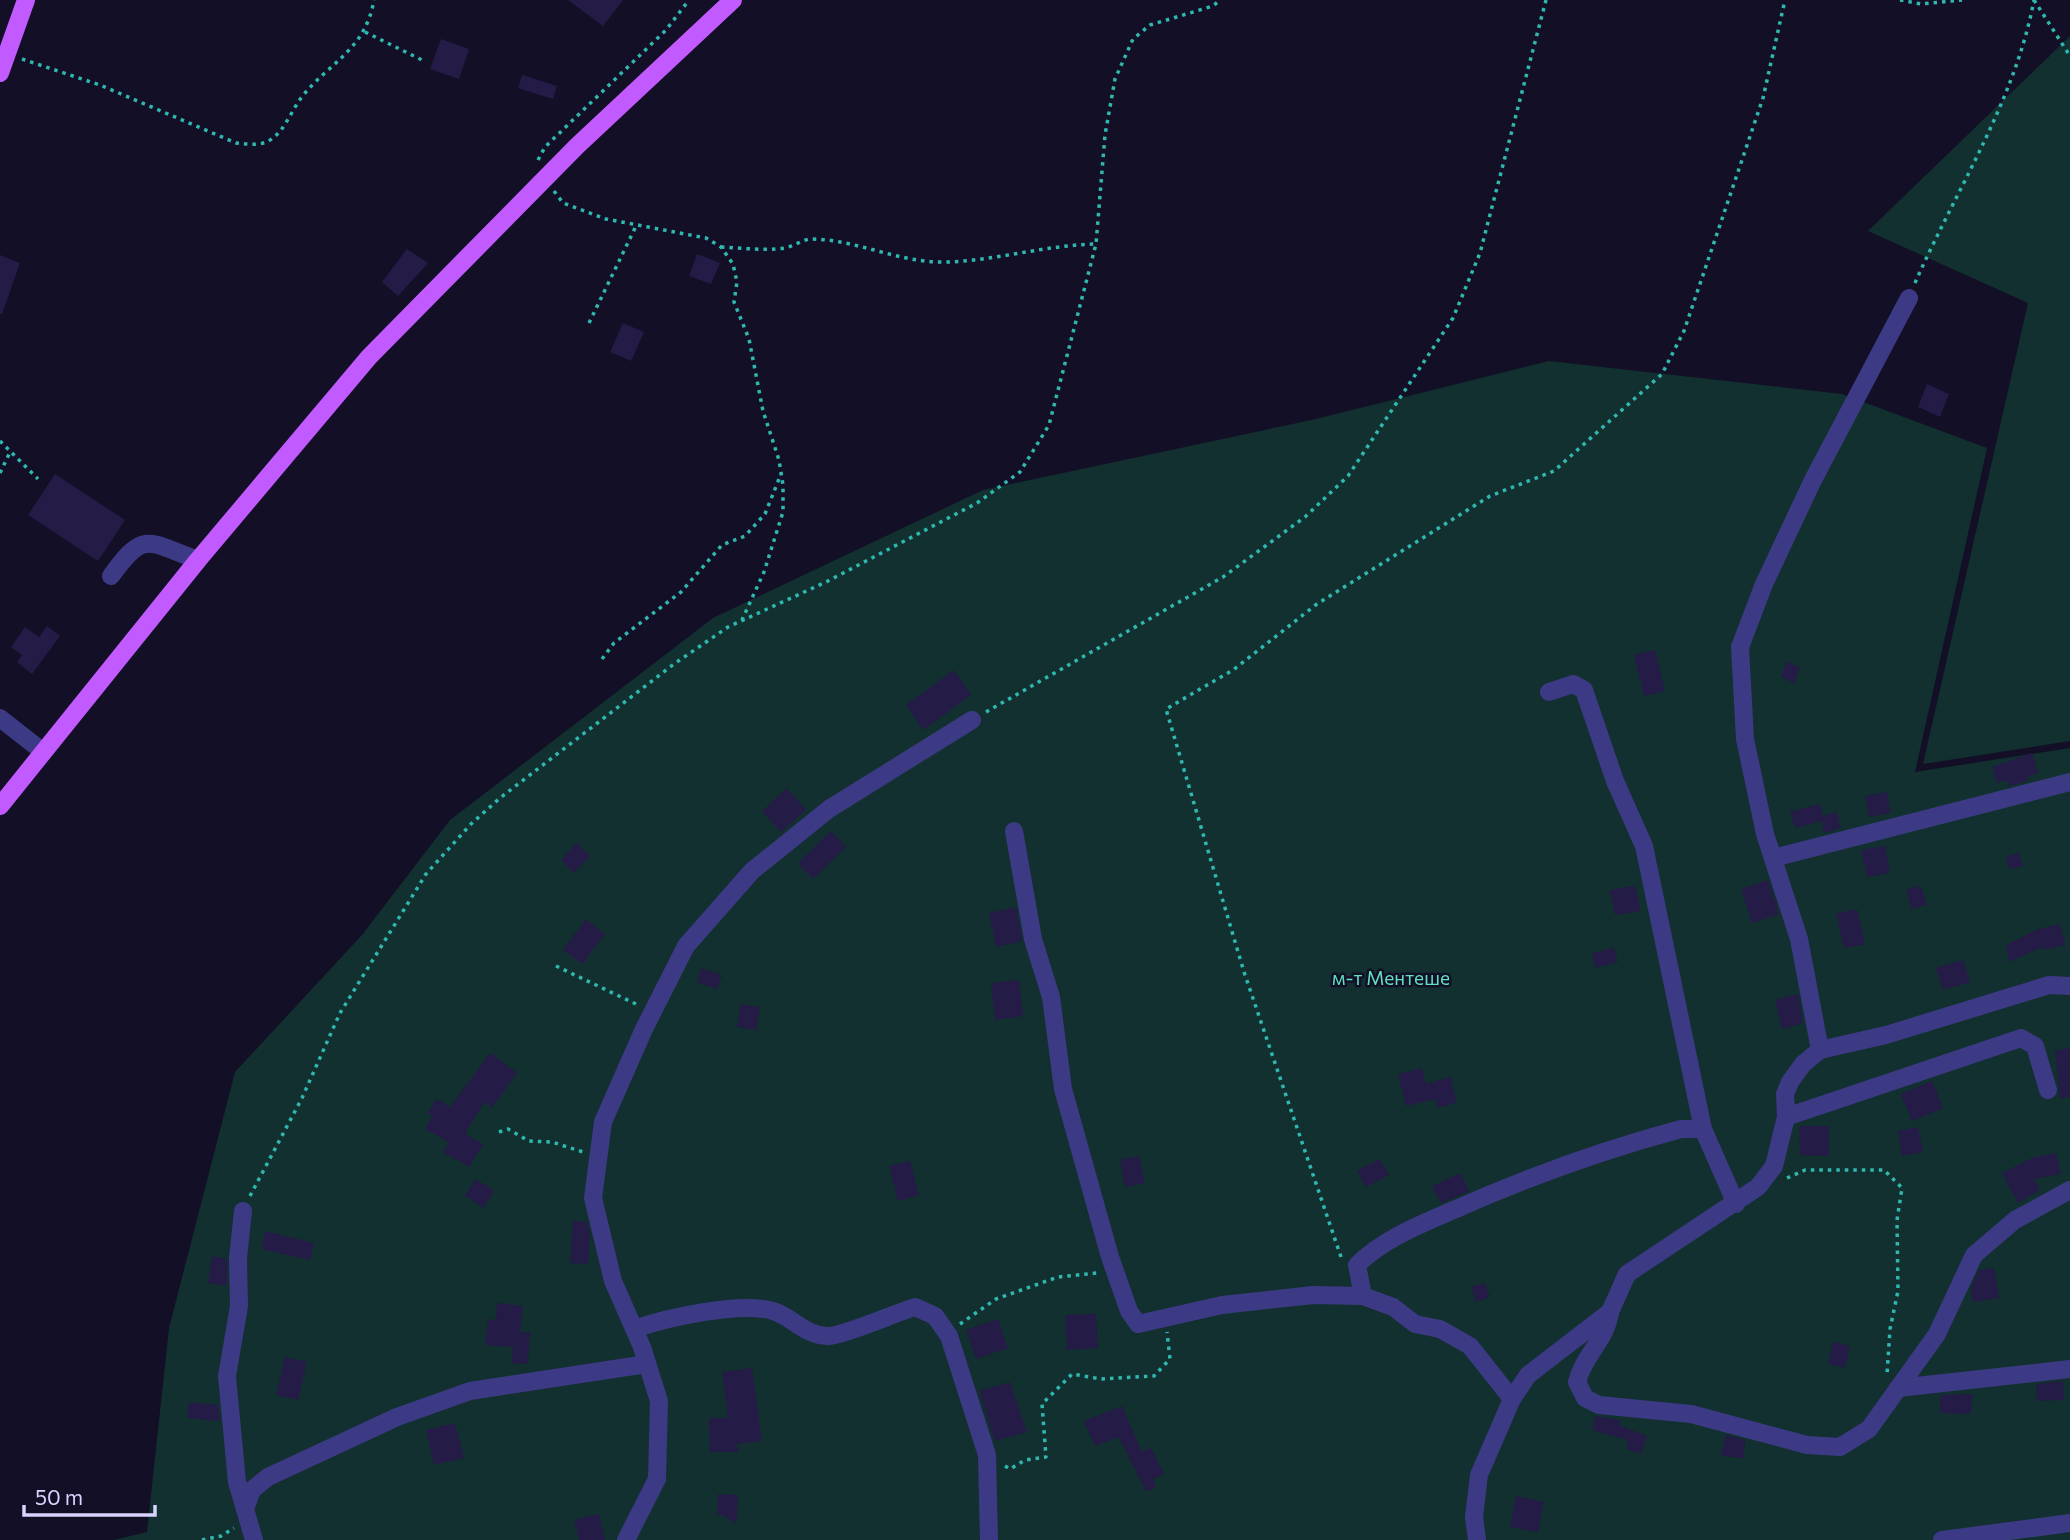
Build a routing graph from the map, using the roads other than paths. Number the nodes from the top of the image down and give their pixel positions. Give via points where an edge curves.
1 (26, 0) edge
2 (733, 0) edge
3 (0, 73) edge
4 (1909, 298) road end
5 (198, 560) junction
6 (111, 576) dead end
7 (1549, 692) dead end
8 (0, 718) edge
9 (972, 720) road end
10 (42, 751) junction
11 (2070, 782) edge
12 (3, 799) edge
13 (1014, 831) dead end
14 (1773, 858) junction
15 (2070, 986) edge
16 (1820, 1049) junction
17 (2048, 1090) dead end
18 (1786, 1117) junction
19 (1703, 1129) junction
20 (2070, 1191) edge
21 (1736, 1205) junction
22 (243, 1211) road end
23 (1363, 1296) junction
24 (1611, 1312) junction
25 (634, 1329) junction
26 (647, 1364) junction
27 (2070, 1369) edge
28 (1898, 1388) junction
29 (1512, 1399) junction
30 (246, 1514) junction
31 (2070, 1523) edge
32 (254, 1540) edge
33 (626, 1540) edge
34 (989, 1540) edge
35 (1477, 1540) edge
36 (1942, 1540) edge

1 - 3 main road
2 - 5 main road via 544,180 369,357
4 - 14 street via 1813,480 1740,647 1745,739
5 - 6 street via 140,543
5 - 10 main road
7 - 19 street via 1573,684 1584,690 1615,781 1644,846
8 - 10 street
9 - 25 street via 829,808 752,871 686,946 603,1122 593,1198 613,1281
10 - 12 main road
11 - 14 street
13 - 23 street via 1033,939 1051,997 1063,1089 1110,1257 1138,1324 1222,1305 1312,1295
14 - 16 street via 1799,939
15 - 16 street via 2049,985 1886,1035
16 - 18 street via 1790,1082 1785,1094
17 - 18 street via 2035,1046 2021,1038
18 - 21 street via 1774,1166 1759,1187
19 - 21 street
19 - 23 street via 1656,1136 1489,1195 1417,1226 1370,1252 1357,1265
20 - 28 street via 2015,1220 1974,1255 1937,1334
21 - 24 street via 1627,1274
22 - 30 street via 239,1306 226,1376 237,1482
23 - 29 street via 1470,1346
24 - 28 street via 1609,1326 1580,1366 1577,1382 1585,1398 1599,1405 1691,1414 1807,1445 1840,1447 1868,1429
24 - 29 street via 1528,1375
25 - 26 street
25 - 34 street via 676,1315 775,1311 811,1333 830,1336 915,1307 935,1316 949,1336 987,1455
26 - 30 street via 470,1391 397,1417 268,1477 252,1490
26 - 33 street via 659,1401 657,1479
27 - 28 street
29 - 35 street via 1479,1475 1474,1517
30 - 32 street
31 - 36 street

